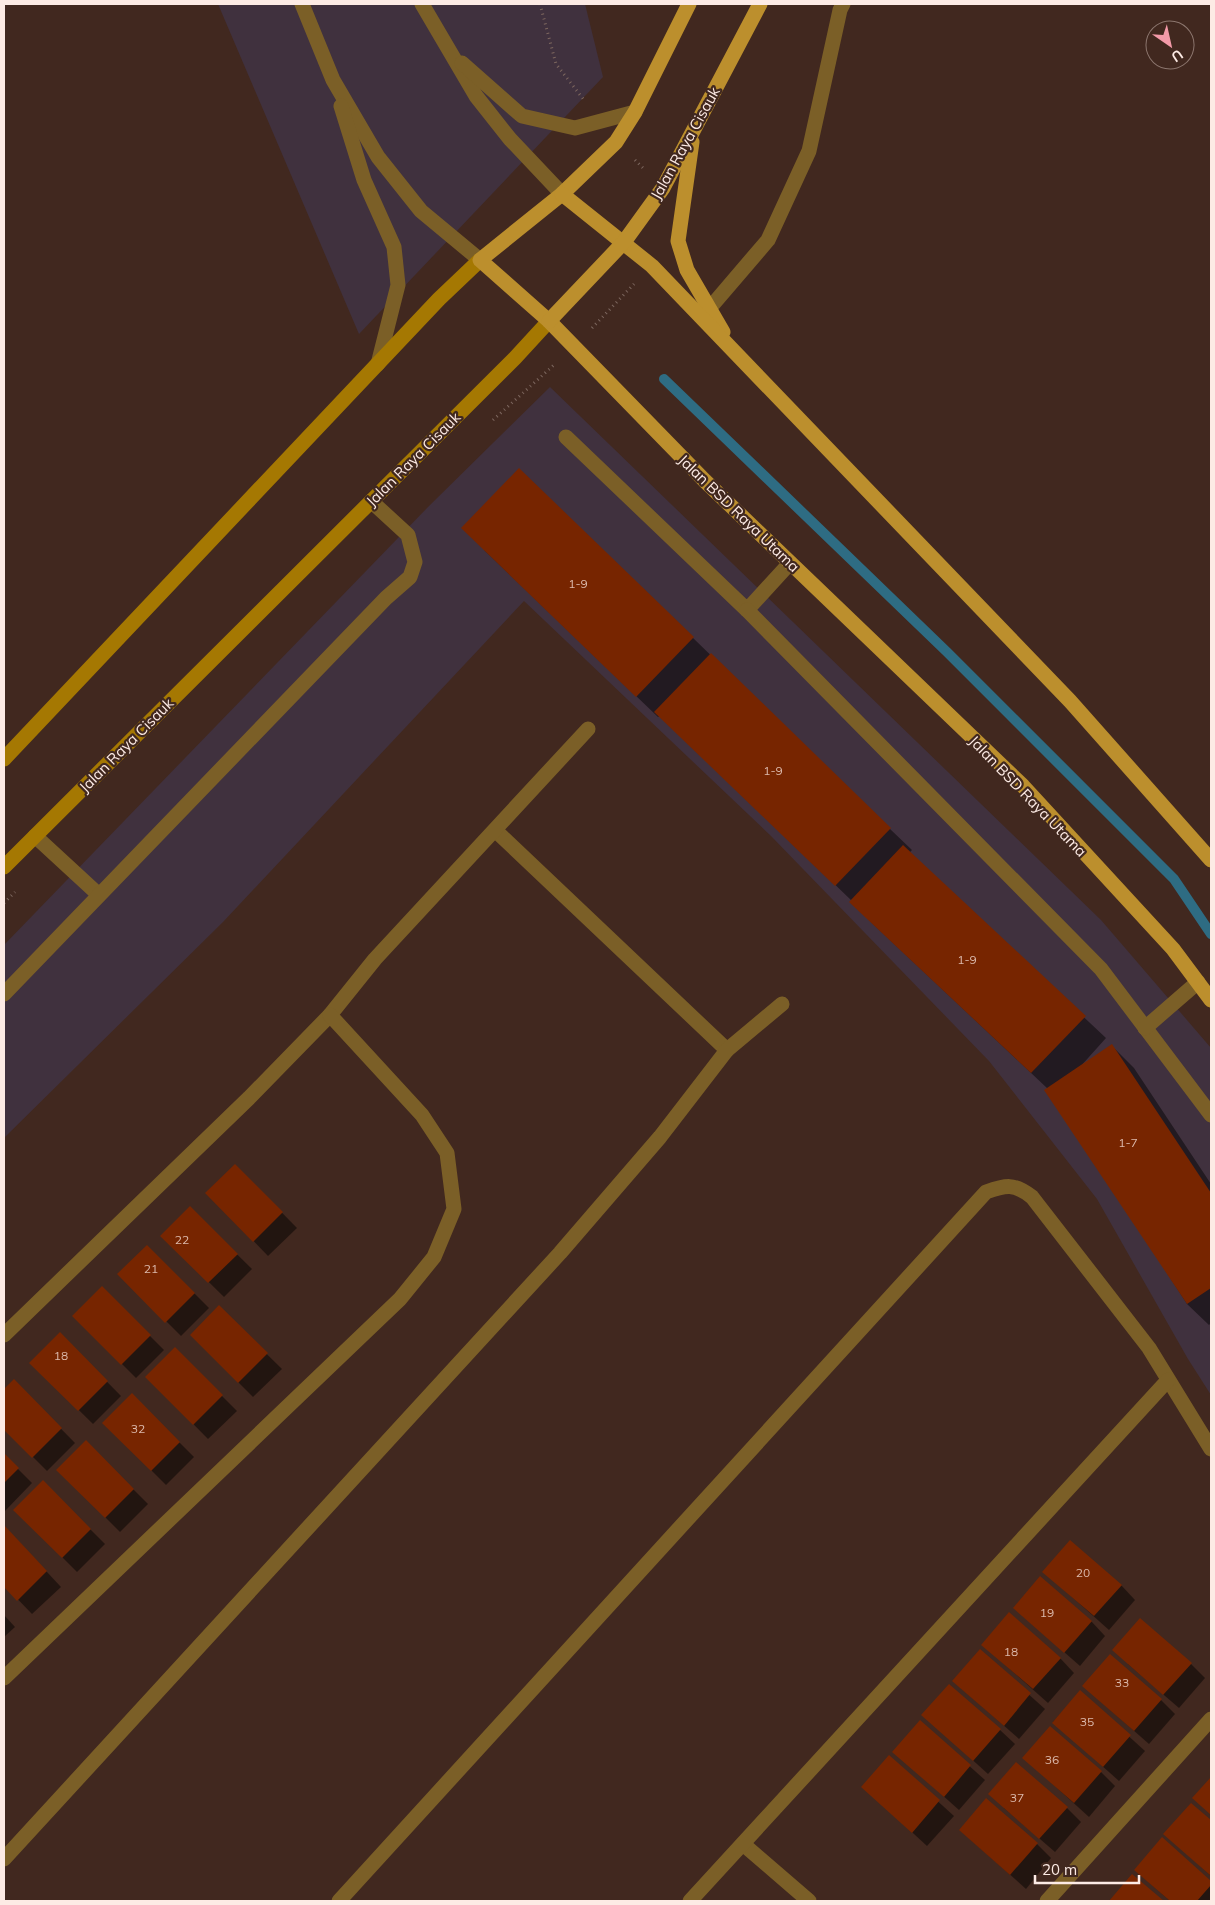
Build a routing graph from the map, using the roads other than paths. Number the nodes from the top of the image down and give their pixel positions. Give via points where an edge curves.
1 (302, 4) edge
2 (422, 4) edge
3 (689, 4) edge
4 (760, 4) edge
5 (843, 4) edge
6 (452, 54) junction
7 (333, 80) junction
8 (635, 112) junction
9 (694, 130) junction
10 (562, 194) junction
11 (624, 242) junction
12 (480, 260) junction
13 (709, 309) junction
14 (549, 321) junction
15 (737, 356) junction
16 (378, 364) junction
17 (566, 436) dead end
18 (371, 501) junction
19 (790, 563) junction
20 (747, 610) junction
21 (588, 729) dead end
22 (4, 759) edge
23 (496, 831) junction
24 (35, 836) junction
25 (1211, 860) edge
26 (4, 867) edge
27 (99, 895) junction
28 (1198, 982) junction
29 (4, 994) edge
30 (1211, 1000) edge
31 (782, 1004) dead end
32 (330, 1015) junction
33 (1145, 1028) junction
34 (727, 1050) junction
35 (1211, 1115) edge
36 (4, 1335) edge
37 (1168, 1380) junction
38 (1211, 1449) edge
39 (4, 1678) edge
40 (1211, 1719) edge
41 (743, 1844) junction
42 (4, 1859) edge
43 (339, 1901) edge
44 (690, 1901) edge
45 (809, 1901) edge
46 (1047, 1901) edge

1 - 7 street, Jalan BSD Raya Utama
2 - 6 street
3 - 8 main road
4 - 9 main road, Jalan Raya Cisauk
5 - 13 street via 809,151 768,240
6 - 8 street via 522,116 575,128
6 - 10 street via 493,118
7 - 12 street, Jalan BSD Raya Utama via 378,157 421,211
7 - 16 street via 364,180 394,247 398,285
8 - 10 main road via 616,142
9 - 11 main road, Jalan Raya Cisauk via 663,188
9 - 13 main road via 678,241 687,270
10 - 11 main road
10 - 12 main road
11 - 14 main road, Jalan Raya Cisauk
11 - 15 main road via 652,266
12 - 14 main road, Jalan BSD Raya Utama
12 - 16 main road via 439,298
13 - 15 main road
14 - 18 main road, Jalan Raya Cisauk
14 - 19 main road, Jalan BSD Raya Utama
15 - 25 main road via 1070,701
16 - 22 main road
17 - 20 street
18 - 24 main road, Jalan Raya Cisauk
18 - 27 street via 408,535 415,562 410,577
19 - 20 street
19 - 28 main road, Jalan BSD Raya Utama via 1023,786 1173,949
20 - 33 street via 1101,969
21 - 23 street
23 - 32 street via 382,952
23 - 34 street
24 - 26 main road, Jalan Raya Cisauk
24 - 27 street
27 - 29 street
28 - 30 main road, Jalan BSD Raya Utama
28 - 33 street
31 - 34 street
32 - 36 street via 250,1098
32 - 39 street via 422,1115 447,1154 454,1209 434,1257 400,1299
33 - 35 street
34 - 42 street via 660,1137 560,1253
37 - 38 street
37 - 41 street
37 - 43 street via 1149,1348 1032,1197 1011,1186 986,1192
40 - 46 street
41 - 44 street
41 - 45 street

